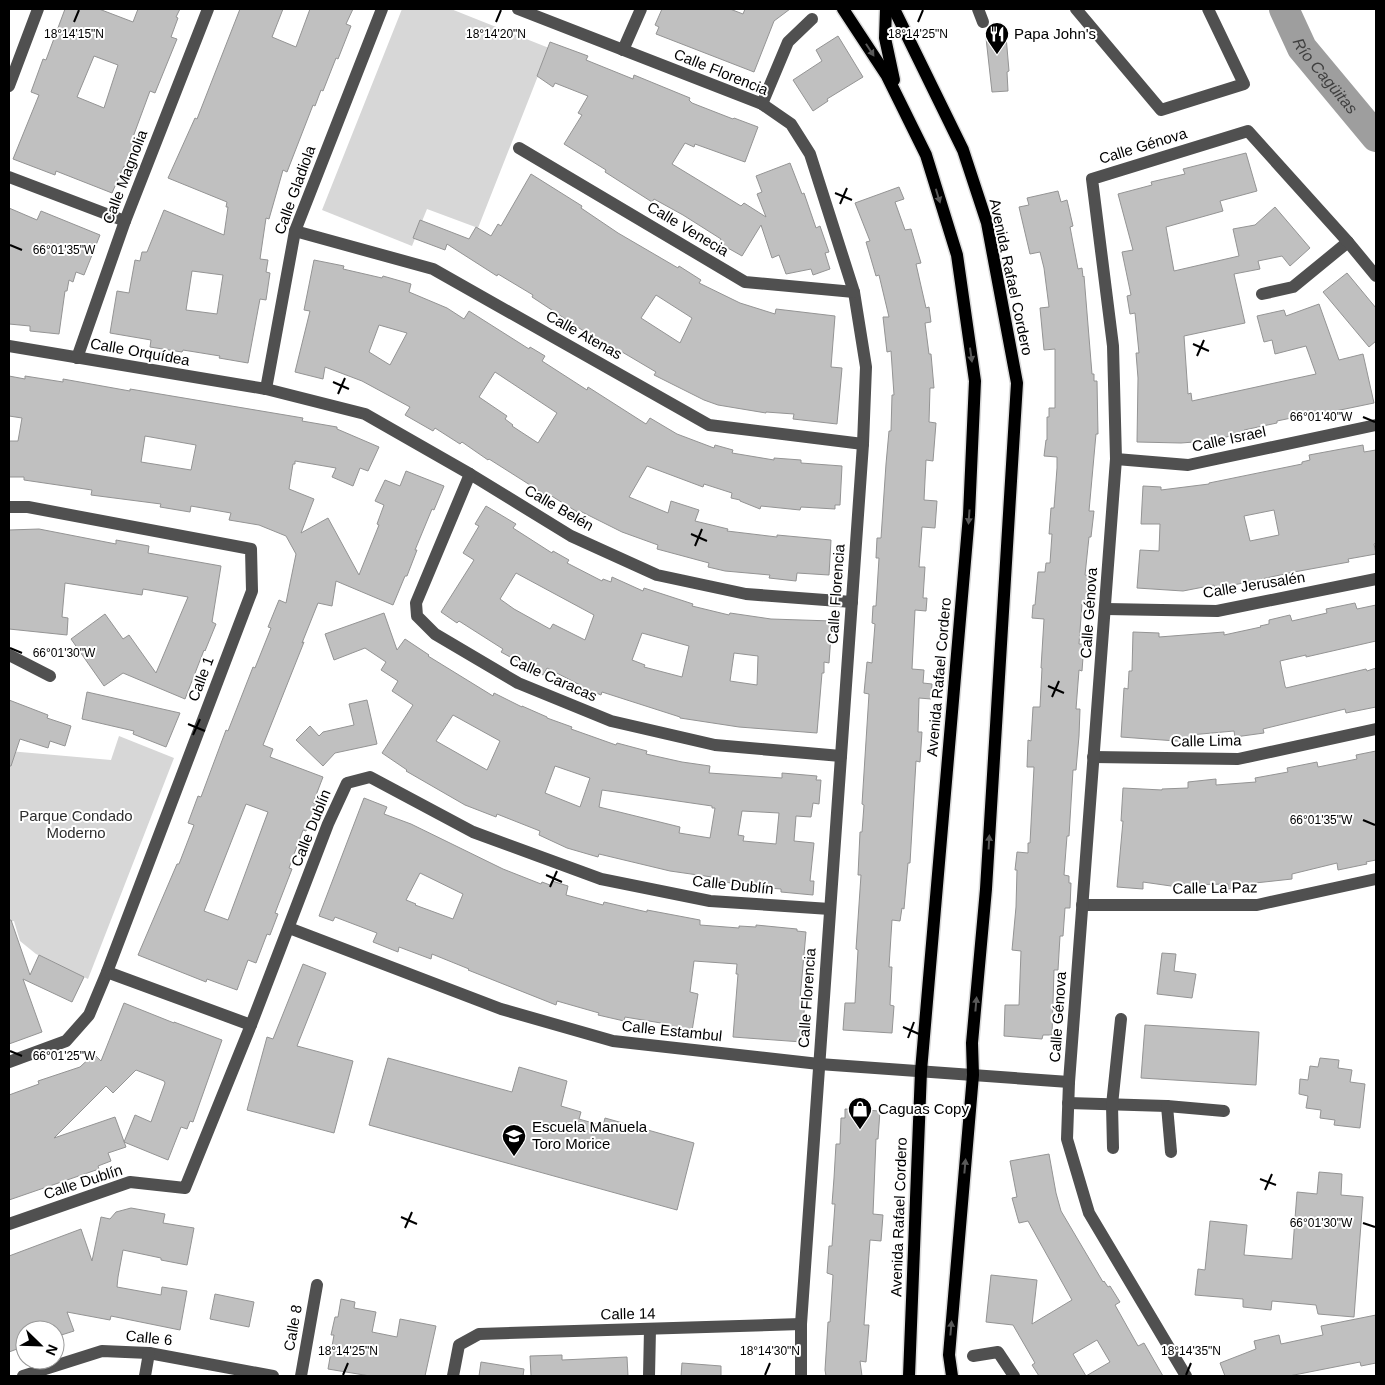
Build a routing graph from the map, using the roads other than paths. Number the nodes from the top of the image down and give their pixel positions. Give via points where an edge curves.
1 (38, 9) edge
2 (208, 9) edge
3 (382, 9) edge
4 (518, 9) edge
5 (641, 9) edge
6 (843, 9) edge
7 (886, 9) edge
8 (894, 9) edge
9 (978, 9) edge
10 (1076, 9) edge
11 (1208, 9) edge
12 (812, 19) dead end
13 (983, 22) dead end
14 (622, 50) junction
15 (9, 86) edge
16 (898, 98) junction
17 (762, 104) junction
18 (519, 148) dead end
19 (9, 176) edge
20 (125, 221) junction
21 (295, 231) junction
22 (1348, 242) junction
23 (1376, 276) edge
24 (854, 292) junction
25 (1262, 294) dead end
26 (9, 346) edge
27 (77, 358) junction
28 (266, 389) junction
29 (1376, 425) edge
30 (863, 444) junction
31 (1116, 459) junction
32 (470, 474) junction
33 (9, 507) edge
34 (1376, 580) edge
35 (852, 602) junction
36 (1106, 609) junction
37 (9, 655) edge
38 (50, 676) dead end
39 (1376, 729) edge
40 (841, 756) junction
41 (1093, 757) junction
42 (1376, 879) edge
43 (1082, 905) junction
44 (830, 909) junction
45 (289, 928) junction
46 (107, 972) junction
47 (1122, 1019) dead end
48 (251, 1026) junction
49 (9, 1062) edge
50 (819, 1064) junction
51 (921, 1071) junction
52 (973, 1075) junction
53 (1070, 1082) junction
54 (1068, 1103) junction
55 (1112, 1105) junction
56 (1167, 1106) junction
57 (1224, 1111) dead end
58 (1113, 1148) dead end
59 (1171, 1152) dead end
60 (9, 1224) edge
61 (317, 1285) dead end
62 (800, 1324) junction
63 (650, 1329) junction
64 (149, 1352) junction
65 (973, 1356) dead end
66 (24, 1376) edge
67 (145, 1376) edge
68 (273, 1376) edge
69 (301, 1376) edge
70 (453, 1376) edge
71 (649, 1376) edge
72 (801, 1376) edge
73 (909, 1376) edge
74 (952, 1376) edge
75 (1014, 1376) edge
76 (1186, 1376) edge

1 - 15 street
2 - 20 street, Calle Magnolia
3 - 21 street, Calle Gladiola
4 - 14 street, Calle Florencia
5 - 14 street
6 -> 16 main road, Avenida Rafael Cordero
7 - 16 main road via 885,38
52 -> 8 main road, Avenida Rafael Cordero via 972,1043 986,889 1017,383 987,223 963,150
9 - 13 street
10 - 11 street via 1161,110 1244,84
12 - 17 street via 788,42
14 - 17 street, Calle Florencia
16 -> 51 main road, Avenida Rafael Cordero via 926,155 957,255 975,382 969,516
17 - 24 street, Calle Florencia via 791,124 810,154
18 - 24 street, Calle Venecia via 746,282
19 - 20 street
20 - 27 street, Calle Magnolia
21 - 28 street, Calle Gladiola
21 - 30 street, Calle Atenas via 433,269 709,425
22 - 23 street, Calle Génova
22 - 25 street via 1293,288
22 - 31 street, Calle Génova via 1248,131 1092,179 1113,346
24 - 30 street, Calle Florencia via 866,367
26 - 27 street, Calle Orquídea
27 - 28 street, Calle Orquídea
28 - 32 street, Calle Belén via 365,414
29 - 31 street, Calle Israel via 1188,464
30 - 35 street, Calle Florencia
31 - 36 street, Calle Génova
32 - 35 street, Calle Belén via 571,536 657,575 746,594
32 - 40 street, Calle Caracas via 416,602 417,616 435,634 518,683 611,721 715,745
33 - 46 street, Calle 1 via 28,507 251,549 252,591
34 - 36 street, Calle Jerusalén via 1217,611
35 - 40 street, Calle Florencia
36 - 41 street, Calle Génova
37 - 38 street
39 - 41 street, Calle Lima via 1238,759
40 - 44 street, Calle Florencia
41 - 43 street, Calle Génova
42 - 43 street, Calle La Paz via 1257,905
43 - 53 street, Calle Génova
44 - 45 street, Calle Dublín via 710,901 601,879 473,832 370,777 347,783
44 - 50 street, Calle Florencia
45 - 48 street, Calle Dublín
45 - 50 street, Calle Estambul via 501,1009 614,1041
46 - 48 street
46 - 49 street, Calle 1 via 89,1015 66,1041
47 - 55 street
48 - 60 street, Calle Dublín via 185,1188 130,1182
50 - 51 street, Calle Estambul
50 - 62 street, Calle Florencia
51 - 52 street, Calle Estambul
51 - 73 main road, Avenida Rafael Cordero
52 - 53 street, Calle Estambul
74 -> 52 main road, Avenida Rafael Cordero via 949,1355
53 - 54 street, Calle Génova
54 - 55 street
54 - 76 street, Calle Génova via 1067,1139 1089,1213
55 - 56 street
55 - 58 street
56 - 57 street
56 - 59 street
61 - 69 street, Calle 8
62 - 63 street, Calle 14
62 - 72 street, Calle Florencia
63 - 70 street, Calle 14 via 479,1334 459,1345
63 - 71 street
64 - 66 street, Calle 6 via 102,1350
64 - 67 street
64 - 68 street, Calle 6
65 - 75 street via 998,1352

